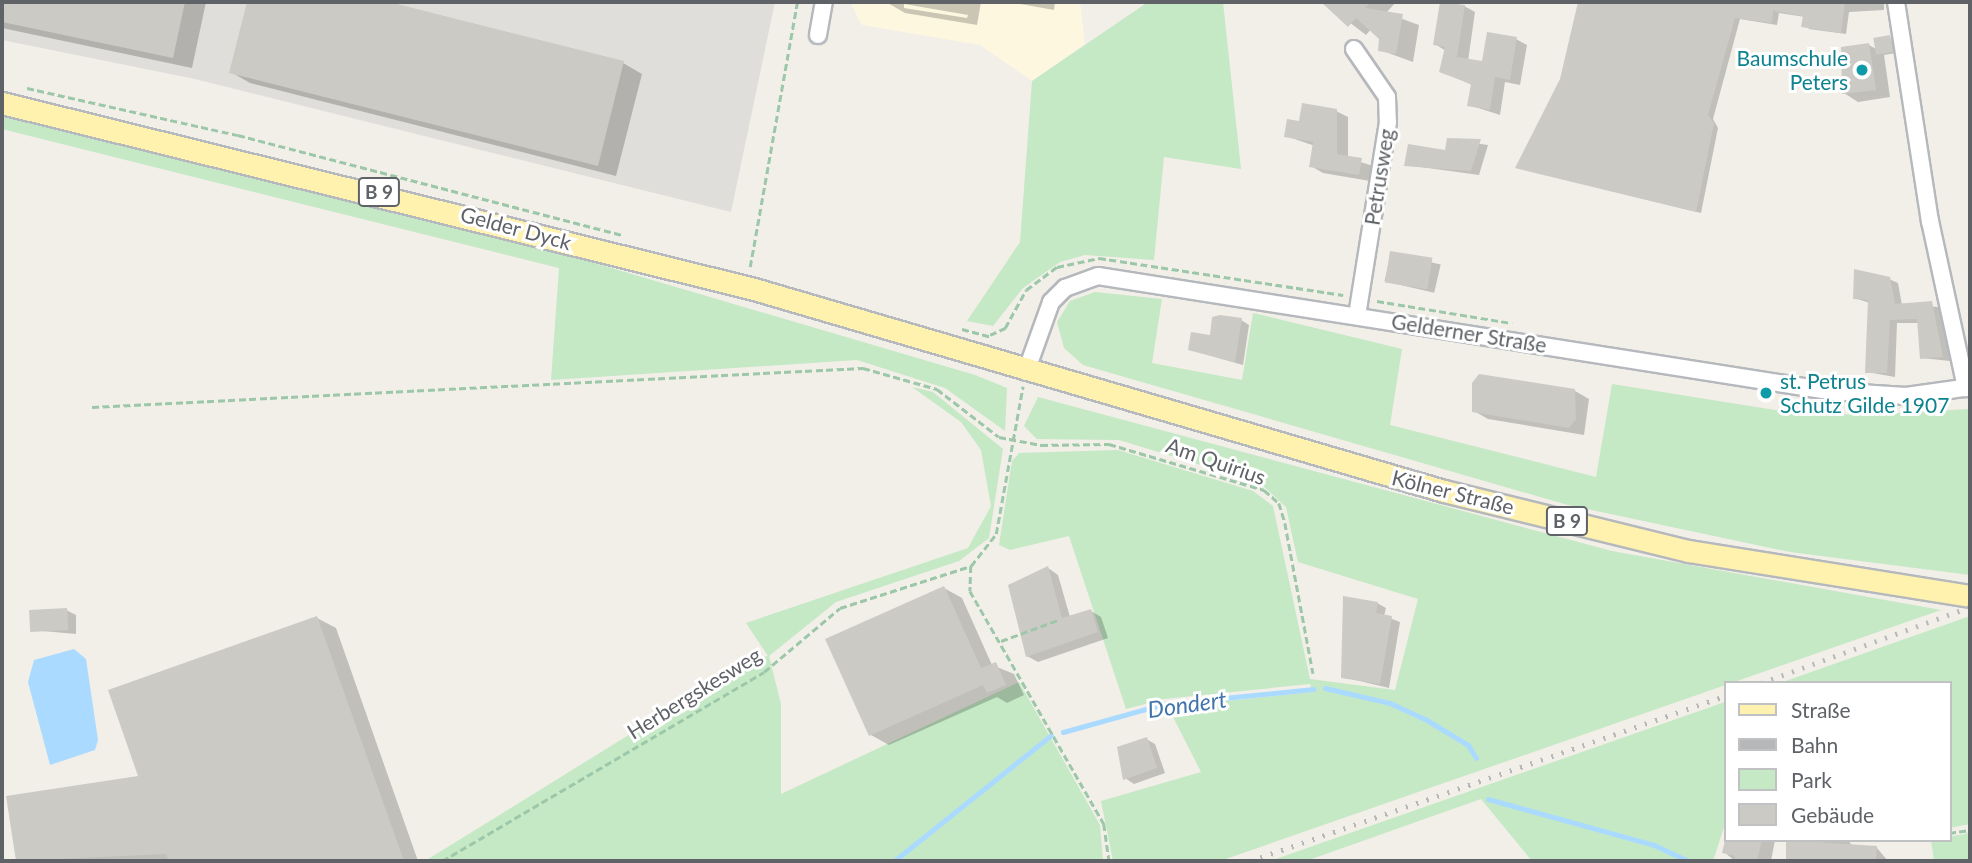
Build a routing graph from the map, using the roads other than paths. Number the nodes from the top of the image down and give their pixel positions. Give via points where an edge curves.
1 (824, 2) edge
2 (1896, 2) edge
3 (818, 34) dead end
4 (1354, 50) dead end
5 (2, 103) edge
6 (1357, 315) junction
7 (1026, 372) junction
8 (1968, 388) edge
9 (1970, 596) edge

1 - 3 street
2 - 8 street via 1930,221
4 - 6 street, Petrusweg via 1387,97 1388,122
5 - 7 main road, Gelder Dyck / B 9 via 754,289
6 - 7 street, Gelderner Straße via 1098,276 1065,288 1051,302
6 - 8 street, Gelderner Straße via 1829,391 1906,396
7 - 9 main road, Kölner Straße / B 9 via 1444,491 1689,551

